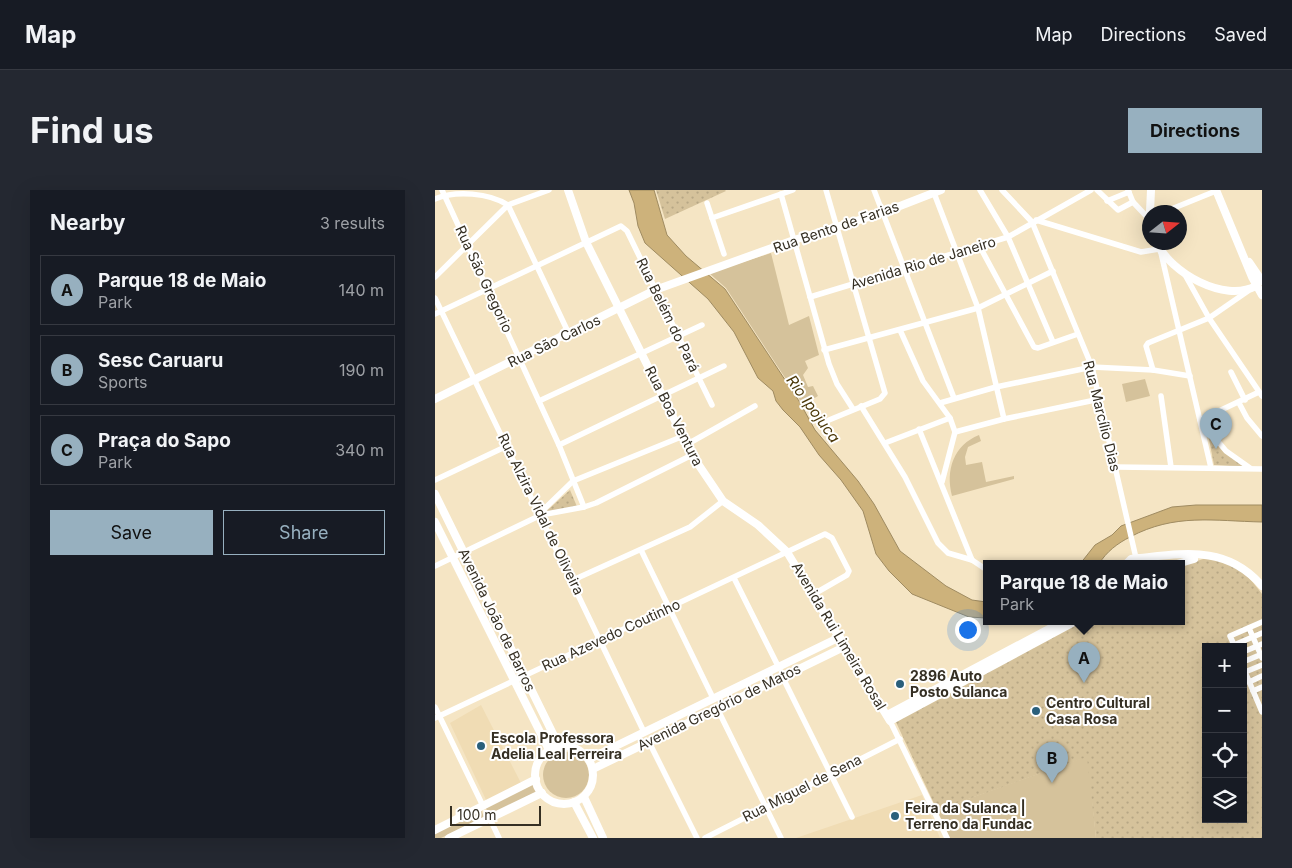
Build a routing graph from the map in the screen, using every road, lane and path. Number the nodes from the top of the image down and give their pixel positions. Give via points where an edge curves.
1 (549, 190) edge
2 (568, 190) edge
3 (793, 190) edge
4 (825, 190) edge
5 (874, 190) edge
6 (980, 190) edge
7 (1002, 190) edge
8 (1091, 190) edge
9 (1097, 190) edge
10 (1151, 190) edge
11 (1216, 190) edge
12 (937, 191) edge
13 (1129, 191) edge
14 (443, 192) edge
15 (781, 194) junction
16 (435, 199) edge
17 (1107, 200) junction
18 (1133, 202) junction
19 (707, 203) dead end
20 (509, 205) junction
21 (1150, 205) edge
22 (1181, 205) edge
23 (1142, 210) edge
24 (881, 213) junction
25 (712, 218) junction
26 (1034, 221) junction
27 (836, 226) junction
28 (1008, 238) junction
29 (794, 240) junction
30 (585, 242) junction
31 (468, 243) junction
32 (979, 245) junction
33 (1150, 250) edge
34 (1160, 250) edge
35 (1161, 250) edge
36 (955, 252) junction
37 (724, 254) dead end
38 (536, 266) junction
39 (903, 270) junction
40 (1053, 270) junction
41 (1183, 270) junction
42 (435, 277) edge
43 (673, 283) joint
44 (853, 283) junction
45 (1027, 284) junction
46 (1259, 284) edge
47 (488, 288) junction
48 (655, 290) junction
49 (1248, 291) junction
50 (1262, 295) edge
51 (1005, 296) junction
52 (810, 297) junction
53 (435, 298) edge
54 (978, 308) junction
55 (620, 309) junction
56 (441, 311) junction
57 (435, 314) edge
58 (1209, 318) junction
59 (923, 323) junction
60 (701, 325) dead end
61 (900, 330) junction
62 (1180, 331) junction
63 (569, 334) junction
64 (1078, 334) junction
65 (678, 336) junction
66 (869, 337) junction
67 (1053, 342) junction
68 (824, 350) junction
69 (641, 353) junction
70 (519, 358) junction
71 (724, 366) dead end
72 (1092, 367) junction
73 (1153, 370) junction
74 (1231, 372) dead end
75 (1190, 376) junction
76 (698, 378) junction
77 (475, 380) junction
78 (996, 387) junction
79 (1261, 394) edge
80 (662, 395) junction
81 (1161, 396) dead end
82 (953, 398) junction
83 (435, 399) edge
84 (1100, 399) junction
85 (1245, 400) junction
86 (539, 401) junction
87 (940, 403) junction
88 (1239, 403) junction
89 (712, 405) dead end
90 (755, 406) dead end
91 (861, 406) junction
92 (853, 409) junction
93 (950, 418) junction
94 (1004, 419) junction
95 (829, 420) dead end
96 (1200, 420) junction
97 (919, 429) junction
98 (955, 432) junction
99 (1262, 436) edge
100 (681, 437) junction
101 (885, 443) junction
102 (559, 445) junction
103 (685, 445) junction
104 (507, 446) junction
105 (691, 455) junction
106 (1116, 467) junction
107 (1171, 467) junction
108 (1211, 468) junction
109 (1251, 469) junction
110 (1262, 469) edge
111 (435, 480) edge
112 (573, 481) junction
113 (942, 482) junction
114 (435, 494) edge
115 (723, 501) junction
116 (584, 507) junction
117 (540, 514) junction
118 (435, 522) edge
119 (641, 550) junction
120 (787, 552) junction
121 (464, 553) junction
122 (1203, 556) junction
123 (453, 558) junction
124 (1138, 558) junction
125 (972, 560) junction
126 (1134, 560) edge
127 (1142, 560) edge
128 (1185, 562) edge
129 (435, 566) edge
130 (983, 567) edge
131 (734, 578) junction
132 (573, 580) junction
133 (1262, 586) edge
134 (814, 594) junction
135 (669, 608) junction
136 (1262, 622) edge
137 (1057, 625) edge
138 (1068, 625) edge
139 (1249, 628) junction
140 (1262, 633) edge
141 (840, 637) junction
142 (1253, 637) junction
143 (601, 639) junction
144 (1234, 643) edge
145 (1241, 643) edge
146 (1259, 645) edge
147 (846, 646) junction
148 (1247, 650) edge
149 (1262, 656) edge
150 (1247, 661) edge
151 (1262, 665) edge
152 (778, 666) junction
153 (1247, 668) edge
154 (525, 676) junction
155 (782, 676) junction
156 (1262, 676) edge
157 (1247, 677) edge
158 (516, 681) junction
159 (1249, 682) junction
160 (1262, 687) edge
161 (1253, 691) junction
162 (713, 698) junction
163 (1259, 699) edge
164 (435, 706) edge
165 (717, 708) junction
166 (1262, 710) edge
167 (437, 717) edge
168 (888, 718) junction
169 (644, 732) junction
170 (900, 739) junction
171 (649, 742) junction
172 (559, 746) junction
173 (549, 750) junction
174 (589, 759) junction
175 (593, 769) junction
176 (831, 773) junction
177 (536, 779) junction
178 (542, 793) junction
179 (583, 797) junction
180 (574, 802) junction
181 (483, 806) junction
182 (765, 807) junction
183 (852, 817) dead end
184 (490, 819) junction
185 (438, 829) edge
186 (447, 838) edge
187 (499, 838) edge
188 (593, 838) edge
189 (603, 838) edge
190 (697, 838) edge
191 (705, 838) edge
192 (781, 838) edge
193 (947, 838) edge

1 - 20 street
2 - 30 street, Rua Boa Ventura
3 - 15 street
4 - 27 street
5 - 24 street
6 - 28 street
7 - 26 street
8 - 26 street, Avenida Rio de Janeiro
9 - 17 street
10 - 21 street
11 - 22 street
11 - 46 street via 1239,247
12 - 24 street, Rua Bento de Farias
12 - 36 street
13 - 17 street
13 - 18 street
14 - 16 street
14 - 20 street via 489,196
14 - 31 street, Rua São Gregorio
15 - 25 street
15 - 29 street
17 - 18 street via 1118,210
18 - 23 street
19 - 25 street
20 - 31 street
20 - 38 street
24 - 27 street, Rua Bento de Farias
24 - 39 street
25 - 37 street
26 - 28 street, Avenida Rio de Janeiro
26 - 33 street via 1141,252
26 - 40 street, Rua Marcílio Dias
27 - 29 street, Rua Bento de Farias
27 - 44 street
28 - 32 street, Avenida Rio de Janeiro
28 - 45 street
29 - 43 street, Rua Bento de Farias
29 - 52 street
30 - 38 street
30 - 48 street, Rua Belém do Pará via 621,226 627,231
30 - 55 street, Rua Boa Ventura
31 - 42 street
31 - 47 street, Rua São Gregorio
32 - 36 street, Avenida Rio de Janeiro
32 - 51 street
34 - 62 street
35 - 41 street
36 - 39 street, Avenida Rio de Janeiro
36 - 54 street
38 - 47 street
38 - 63 street
39 - 44 street, Avenida Rio de Janeiro
39 - 59 street
40 - 45 street
40 - 64 street, Rua Marcílio Dias
41 - 49 street via 1221,292
41 - 58 street
43 - 48 street, Rua São Carlos
44 - 52 street, Avenida Rio de Janeiro
44 - 66 street
45 - 51 street
45 - 67 street
46 - 49 street
46 - 50 street
47 - 56 street
47 - 70 street, Rua São Gregorio
48 - 55 street, Rua São Carlos
48 - 65 street, Rua Belém do Pará
49 - 58 street
51 - 54 street
51 - 67 street via 1036,348
52 - 68 street
53 - 56 street, Rua Alzira Vidal de Oliveira
54 - 59 street
54 - 78 street
55 - 63 street, Rua São Carlos
55 - 69 street, Rua Boa Ventura
56 - 57 street
56 - 77 street, Rua Alzira Vidal de Oliveira
58 - 62 street
58 - 79 street
59 - 61 street
59 - 82 street
60 - 65 street
61 - 66 street
61 - 87 street via 923,382
62 - 73 street via 1153,340 1146,346
62 - 75 street
63 - 70 street, Rua São Carlos
64 - 67 street
64 - 72 street, Rua Marcílio Dias
65 - 69 street
65 - 76 street, Rua Belém do Pará
66 - 68 street
66 - 91 street via 885,390 884,396
68 - 92 street via 833,375
69 - 80 street, Rua Boa Ventura
69 - 86 street
70 - 77 street, Rua São Carlos
70 - 86 street, Rua São Gregorio
71 - 76 street
72 - 73 street
72 - 78 street
72 - 84 street, Rua Marcílio Dias
73 - 75 street
74 - 85 street
75 - 96 street
76 - 80 street
76 - 89 street, Rua Belém do Pará
77 - 83 street, Rua São Carlos
77 - 104 street, Rua Alzira Vidal de Oliveira
78 - 82 street
78 - 94 street
79 - 85 street
80 - 100 street, Rua Boa Ventura
80 - 102 street
81 - 107 street
82 - 87 street
84 - 94 street
84 - 106 street, Rua Marcílio Dias
85 - 88 street
86 - 102 street, Rua São Gregorio
87 - 93 street
88 - 96 street
88 - 99 street
90 - 103 street
91 - 92 street
91 - 101 street
92 - 95 street
93 - 97 street
93 - 98 street
94 - 98 street
96 - 108 street
96 - 109 street via 1226,451
97 - 101 street
97 - 113 street
98 - 113 street
100 - 103 street, Rua Boa Ventura
100 - 112 street
101 - 125 street via 938,543 948,553
102 - 112 street, Rua São Gregorio
103 - 105 street, Rua Boa Ventura
104 - 111 street
104 - 117 street, Rua Alzira Vidal de Oliveira
105 - 115 street, Rua Boa Ventura
105 - 116 street
106 - 107 street
106 - 124 street, Rua Marcílio Dias
107 - 108 street
108 - 109 street
109 - 110 street
112 - 116 street, Rua São Gregorio
112 - 117 street
113 - 125 street
114 - 121 street, Avenida João de Barros
115 - 119 street via 690,527
115 - 120 street, Rua Boa Ventura via 759,525
116 - 117 street
117 - 121 street
117 - 132 street, Rua Alzira Vidal de Oliveira
118 - 123 street, Avenida João de Barros
119 - 132 street
119 - 135 street
120 - 131 street, Rua Azevedo Coutinho
120 - 134 street, Avenida Rui Limeira Rosal
120 - 134 street, Rua Azevedo Coutinho via 823,533 832,538 848,566 847,575
121 - 123 street
121 - 154 street, Avenida João de Barros
122 - 124 street
122 - 128 street
122 - 133 street via 1231,560 1251,573
123 - 129 street
123 - 158 street, Avenida João de Barros
124 - 126 street
124 - 127 street
125 - 130 street
131 - 135 street, Rua Azevedo Coutinho
131 - 152 street
132 - 143 street, Rua Alzira Vidal de Oliveira
134 - 141 street, Avenida Rui Limeira Rosal
135 - 143 street, Rua Azevedo Coutinho
135 - 162 street
136 - 139 street
137 - 168 street
138 - 168 street
139 - 142 street
139 - 144 street via 1231,636
140 - 142 street
141 - 147 street, Avenida Rui Limeira Rosal
141 - 152 street, Avenida Gregório de Matos
142 - 145 street
142 - 146 street
143 - 154 street, Rua Azevedo Coutinho
143 - 169 street, Rua Alzira Vidal de Oliveira
146 - 148 street
146 - 149 street
147 - 155 street, Avenida Gregório de Matos
147 - 168 street, Avenida Rui Limeira Rosal
149 - 150 street
151 - 153 street
152 - 162 street, Avenida Gregório de Matos
154 - 158 street, Rua Azevedo Coutinho
154 - 172 street, Avenida João de Barros
155 - 165 street, Avenida Gregório de Matos
155 - 176 street
156 - 159 street
157 - 159 street
158 - 167 street, Rua Azevedo Coutinho
158 - 173 street, Avenida João de Barros
159 - 161 street
160 - 161 street
161 - 163 street
162 - 169 street, Avenida Gregório de Matos
163 - 166 street
164 - 167 street
165 - 171 street, Avenida Gregório de Matos
165 - 182 street
167 - 181 street
168 - 170 street
169 - 174 street, Avenida Gregório de Matos
170 - 176 street, Rua Miguel de Sena
170 - 193 street
171 - 175 street, Avenida Gregório de Matos
171 - 190 street
172 - 173 street
172 - 174 street via 576,748
173 - 177 street via 538,764
174 - 175 street
175 - 179 street via 590,789
176 - 182 street, Rua Miguel de Sena
176 - 183 street
177 - 178 street
177 - 181 street
178 - 180 street via 557,803
178 - 184 street
179 - 180 street
179 - 189 street
180 - 188 street
181 - 185 street
182 - 191 street, Rua Miguel de Sena
182 - 192 street
184 - 186 street
184 - 187 street
185 - 186 street

